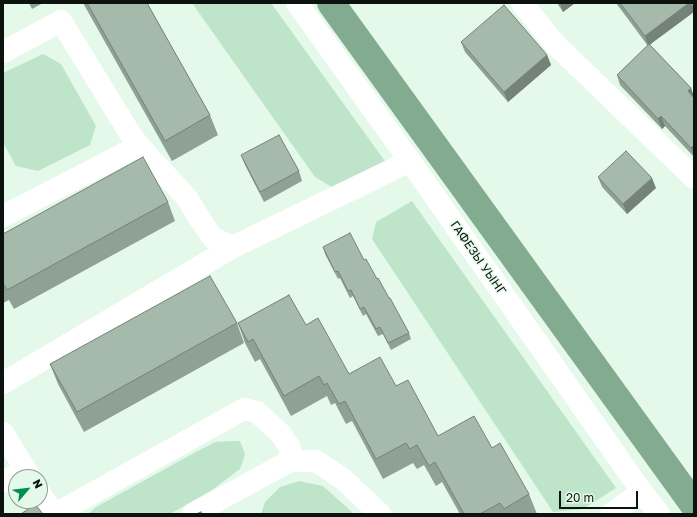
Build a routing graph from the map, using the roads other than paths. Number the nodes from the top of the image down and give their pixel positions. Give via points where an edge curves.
1 (297, 3) edge
2 (522, 3) edge
3 (5, 45) edge
4 (139, 146) junction
5 (410, 161) junction
6 (694, 178) edge
7 (3, 216) edge
8 (233, 247) junction
9 (3, 383) edge
10 (3, 433) edge
11 (290, 461) junction
12 (24, 469) edge
13 (642, 492) junction
14 (48, 505) edge
15 (221, 508) edge
16 (54, 514) edge
17 (193, 514) edge
18 (380, 514) edge
19 (611, 514) edge
20 (659, 514) edge

1 - 5 street, ГАФЕЗЫ УЫНГ
2 - 6 street via 555,44
3 - 4 street via 61,21
4 - 7 street
4 - 8 street via 187,198 213,238
5 - 8 street
5 - 13 street, ГАФЕЗЫ УЫНГ
8 - 9 street
10 - 12 street
11 - 15 street
11 - 16 street via 290,448 281,434 257,412 244,409
11 - 18 street via 316,461 343,478
13 - 19 street
13 - 20 street, ГАФЕЗЫ УЫНГ
14 - 16 street
15 - 17 street

